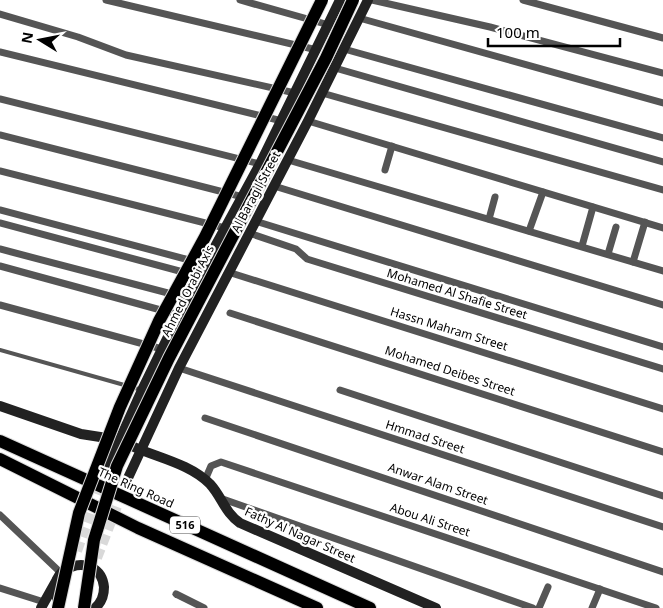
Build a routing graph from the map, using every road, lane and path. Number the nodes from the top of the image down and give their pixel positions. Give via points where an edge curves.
1 (106, 0) edge
2 (240, 0) edge
3 (322, 0) edge
4 (338, 0) edge
5 (353, 0) edge
6 (370, 0) edge
7 (523, 0) edge
8 (0, 14) edge
9 (360, 18) junction
10 (329, 24) junction
11 (663, 38) edge
12 (344, 49) junction
13 (317, 50) junction
14 (0, 52) edge
15 (335, 68) junction
16 (663, 73) edge
17 (296, 93) junction
18 (322, 93) junction
19 (0, 99) edge
20 (663, 103) edge
21 (282, 121) junction
22 (308, 122) junction
23 (0, 135) edge
24 (663, 138) edge
25 (392, 146) junction
26 (288, 160) junction
27 (663, 162) edge
28 (260, 164) junction
29 (385, 170) dead end
30 (0, 171) edge
31 (274, 186) junction
32 (663, 190) edge
33 (543, 192) junction
34 (243, 196) junction
35 (495, 197) dead end
36 (593, 207) junction
37 (0, 210) edge
38 (490, 219) junction
39 (256, 221) junction
40 (645, 222) junction
41 (0, 223) edge
42 (616, 227) dead end
43 (225, 228) junction
44 (663, 228) edge
45 (529, 231) junction
46 (249, 233) junction
47 (582, 246) junction
48 (0, 249) edge
49 (608, 254) junction
50 (634, 262) junction
51 (205, 264) junction
52 (0, 266) edge
53 (663, 270) edge
54 (228, 272) junction
55 (198, 276) junction
56 (187, 298) junction
57 (0, 305) edge
58 (663, 305) edge
59 (230, 312) dead end
60 (179, 315) junction
61 (663, 347) edge
62 (162, 349) junction
63 (0, 350) edge
64 (179, 368) junction
65 (663, 369) edge
66 (142, 390) junction
67 (340, 390) dead end
68 (0, 406) edge
69 (663, 409) edge
70 (205, 418) dead end
71 (119, 440) junction
72 (0, 441) edge
73 (140, 449) junction
74 (663, 452) edge
75 (0, 459) edge
76 (107, 468) tunnel mouth
77 (128, 478) tunnel mouth
78 (205, 480) junction
79 (663, 496) edge
80 (220, 498) junction
81 (0, 515) edge
82 (663, 527) edge
83 (77, 551) tunnel mouth
84 (97, 558) tunnel mouth
85 (72, 566) junction
86 (93, 569) junction
87 (663, 572) edge
88 (58, 578) junction
89 (548, 587) dead end
90 (0, 588) edge
91 (600, 589) junction
92 (176, 594) dead end
93 (98, 605) edge
94 (55, 606) edge
95 (84, 608) edge
96 (204, 608) edge
97 (317, 608) edge
98 (370, 608) edge
99 (436, 608) edge
100 (534, 608) edge
101 (539, 608) edge
102 (592, 608) edge
103 (656, 608) edge

1 - 13 street
2 - 10 street
3 - 94 highway, Ahmed Orabi Axis, bridge via 159,321 120,407 78,513
4 - 10 street, Al Baragil Street
5 - 95 highway, Ahmed Orabi Axis, bridge via 117,466 94,540
6 - 9 street, Al Baragil Street
6 - 16 street via 490,27
7 - 11 street
8 - 17 street via 126,55
9 - 12 street, Al Baragil Street
9 - 20 street
10 - 13 street, Al Baragil Street
12 - 15 street, Al Baragil Street
12 - 24 street
13 - 17 street, Al Baragil Street
14 - 21 street
15 - 18 street, Al Baragil Street
15 - 27 street
17 - 21 street, Al Baragil Street
18 - 22 street, Al Baragil Street
18 - 32 street
19 - 28 street
21 - 28 street, Al Baragil Street
22 - 25 street
22 - 26 street, Al Baragil Street
23 - 34 street
25 - 29 street
25 - 33 street
26 - 31 street, Al Baragil Street
26 - 38 street
28 - 34 street, Al Baragil Street
30 - 43 street
31 - 39 street, Al Baragil Street
31 - 58 street
33 - 36 street
33 - 45 street
34 - 43 street, Al Baragil Street
35 - 38 street
36 - 40 street
36 - 47 street
37 - 51 street
38 - 45 street
39 - 46 street, Al Baragil Street
39 - 61 street
40 - 44 street
40 - 50 street
41 - 55 street
42 - 49 street
43 - 51 street, Al Baragil Street
45 - 47 street
46 - 54 street, Al Baragil Street
46 - 65 street, Mohamed Al Shafie Street via 296,248 307,259
47 - 49 street
48 - 56 street
49 - 50 street
50 - 53 street
51 - 55 street, Al Baragil Street
52 - 60 street
54 - 64 street, Al Baragil Street
54 - 69 street, Hassn Mahram Street
55 - 56 street, Al Baragil Street
56 - 60 street, Al Baragil Street
57 - 62 street
59 - 74 street, Mohamed Deibes Street
60 - 62 street, Al Baragil Street
62 - 66 street, Al Baragil Street
63 - 66 lane
64 - 73 street, Al Baragil Street
64 - 82 street, Hmmad Street
66 - 71 street, Al Baragil Street
67 - 79 street
68 - 71 street, Fathy Al Nagar Street via 81,434
70 - 87 street, Anwar Alam Street
71 - 73 street, Fathy Al Nagar Street
71 - 76 street, Al Baragil Street
72 - 98 highway, The Ring Road / 516
73 - 77 street, Al Baragil Street
73 - 78 street, Fathy Al Nagar Street via 190,470
75 - 97 highway, 516 via 138,528
78 - 80 street, Fathy Al Nagar Street
78 - 91 street, Abou Ali Street via 211,466 221,462
80 - 99 street, Fathy Al Nagar Street via 231,516 245,526
80 - 100 street
81 - 88 street
83 - 85 street
84 - 86 street
85 - 86 street
85 - 88 street
86 - 93 street via 103,582
88 - 94 street
89 - 101 street
90 - 94 street
91 - 102 street
91 - 103 street, Abou Ali Street
92 - 96 street

